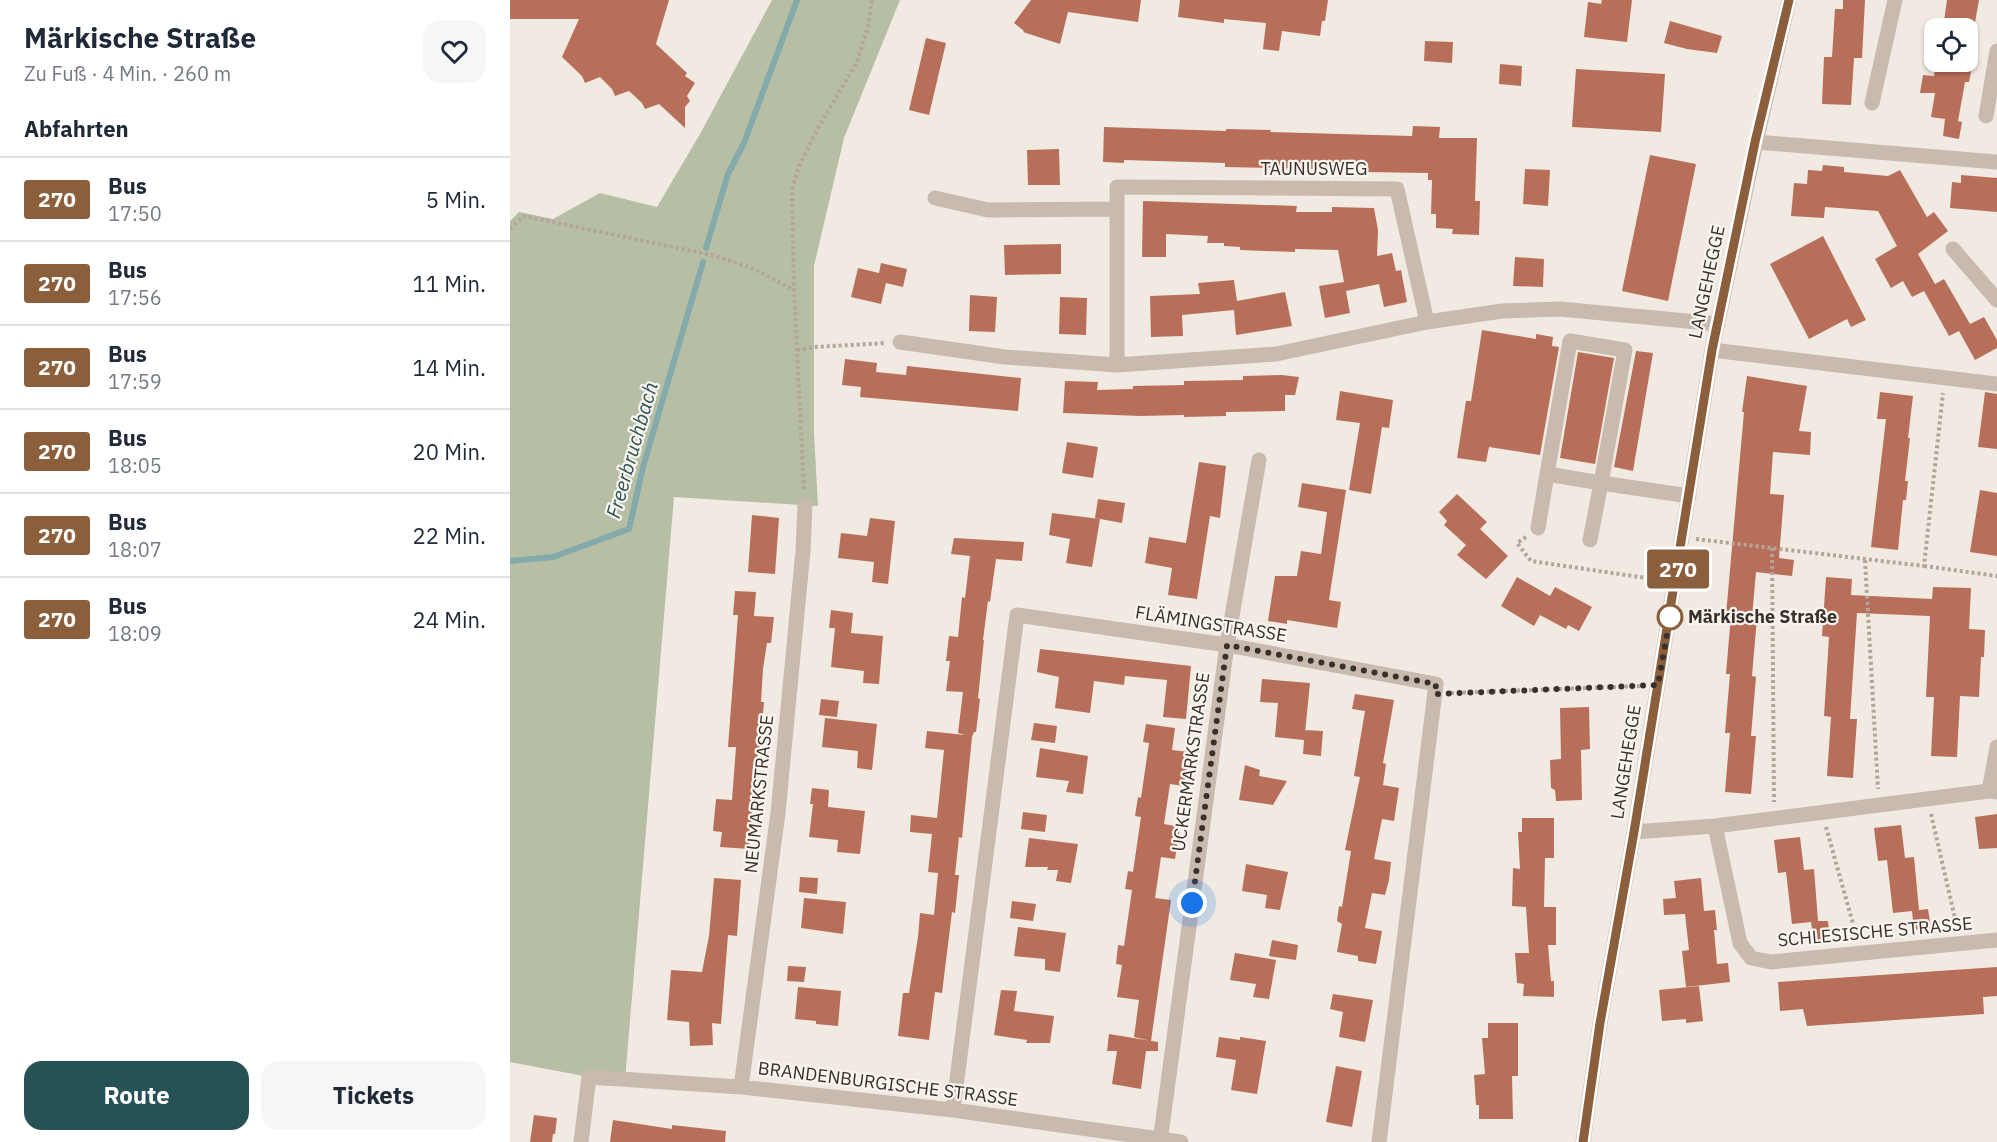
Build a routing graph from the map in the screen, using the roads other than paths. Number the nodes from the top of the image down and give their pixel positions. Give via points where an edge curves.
1 (1789, 0) edge
2 (1895, 0) edge
3 (1997, 51) edge
4 (1872, 103) dead end
5 (1986, 116) dead end
6 (1755, 142) junction
7 (1997, 162) edge
8 (934, 198) dead end
9 (1117, 209) junction
10 (1953, 249) dead end
11 (1997, 300) edge
12 (1427, 322) junction
13 (1718, 324) junction
14 (900, 342) road end
15 (1712, 350) junction
16 (1117, 365) junction
17 (1997, 384) edge
18 (1258, 460) dead end
19 (1547, 474) junction
20 (1601, 483) junction
21 (1689, 496) junction
22 (805, 505) road end
23 (1538, 528) dead end
24 (1590, 540) dead end
25 (1227, 645) junction
26 (1997, 747) edge
27 (1993, 791) edge
28 (1715, 826) junction
29 (1634, 832) junction
30 (1997, 940) edge
31 (741, 1087) junction
32 (953, 1110) junction
33 (1160, 1140) edge
34 (581, 1142) edge
35 (1180, 1142) edge
36 (1379, 1142) edge
37 (1583, 1142) edge

1 - 6 street, LANGEHEGGE
2 - 4 street
3 - 5 street
6 - 7 street
6 - 13 street, LANGEHEGGE
8 - 9 street via 988,210
9 - 12 street, TAUNUSWEG via 1117,187 1397,189
9 - 16 street, TAUNUSWEG
10 - 11 street
12 - 13 street via 1502,311 1560,309
12 - 16 street via 1276,354
13 - 15 street, LANGEHEGGE
14 - 16 street via 1005,357
15 - 17 street
15 - 21 street, LANGEHEGGE
18 - 25 street, UCKERMARKSTRASSE
19 - 20 street
19 - 20 street via 1570,341 1625,350
19 - 23 street
20 - 21 street
20 - 24 street
21 - 29 street, LANGEHEGGE
22 - 31 street, NEUMARKSTRASSE via 778,813
25 - 32 street, FLÄMINGSTRASSE via 1017,615
25 - 33 street, UCKERMARKSTRASSE
25 - 36 street, FLÄMINGSTRASSE via 1436,684
26 - 27 street
27 - 28 street
28 - 29 street
28 - 30 street, SCHLESISCHE STRASSE via 1740,943 1751,958 1771,962
29 - 37 street, LANGEHEGGE
31 - 32 street, BRANDENBURGISCHE STRASSE
31 - 34 street, BRANDENBURGISCHE STRASSE via 589,1077
32 - 33 street, BRANDENBURGISCHE STRASSE
33 - 35 street, BRANDENBURGISCHE STRASSE

